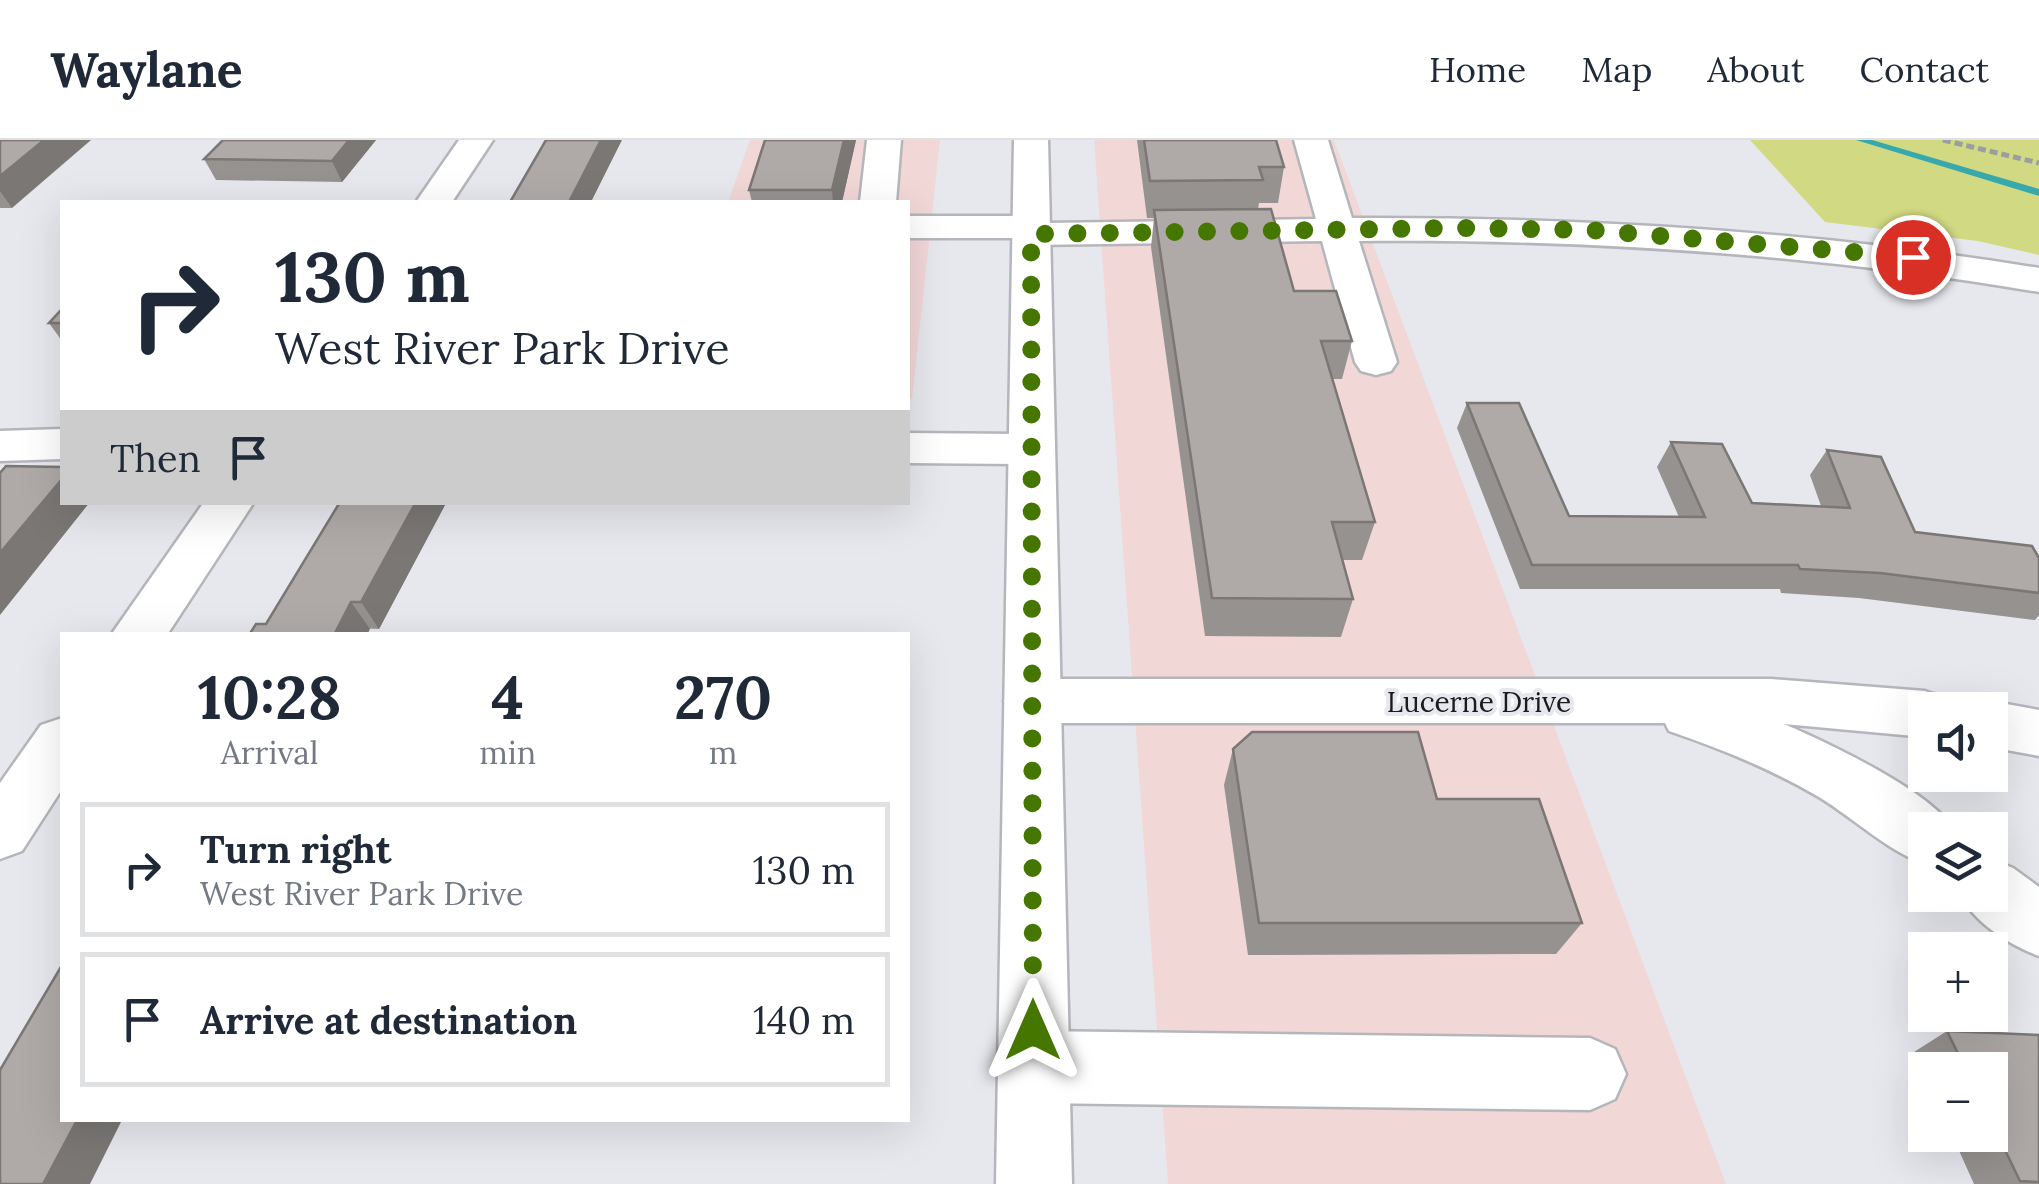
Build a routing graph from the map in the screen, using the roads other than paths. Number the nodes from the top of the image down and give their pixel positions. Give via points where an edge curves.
1 (476, 140) edge
2 (884, 140) edge
3 (1031, 140) edge
4 (1311, 140) edge
5 (435, 200) edge
6 (878, 200) edge
7 (910, 227) edge
8 (1340, 230) junction
9 (1031, 231) junction
10 (2039, 280) edge
11 (1376, 362) dead end
12 (60, 444) edge
13 (0, 446) edge
14 (910, 448) edge
15 (1031, 449) junction
16 (228, 505) edge
17 (140, 632) edge
18 (1032, 701) junction
19 (1627, 702) junction
20 (1908, 713) edge
21 (2008, 727) edge
22 (2039, 733) edge
23 (60, 745) edge
24 (1908, 826) edge
25 (0, 832) edge
26 (2008, 902) edge
27 (2039, 926) edge
28 (1033, 1067) junction
29 (1590, 1074) dead end
30 (1034, 1184) edge

1 - 5 street
2 - 6 street
3 - 9 street
4 - 8 street
7 - 9 street
8 - 9 street
8 - 10 street via 1553,230 1734,240 1913,257
8 - 11 street
9 - 15 street
12 - 13 street
14 - 15 street
15 - 18 street
16 - 17 street
18 - 19 street, Lucerne Drive
18 - 28 street
19 - 20 street, Lucerne Drive via 1772,701
19 - 24 street via 1759,738 1826,771
21 - 22 street
23 - 25 street
26 - 27 street
28 - 29 street
28 - 30 street

